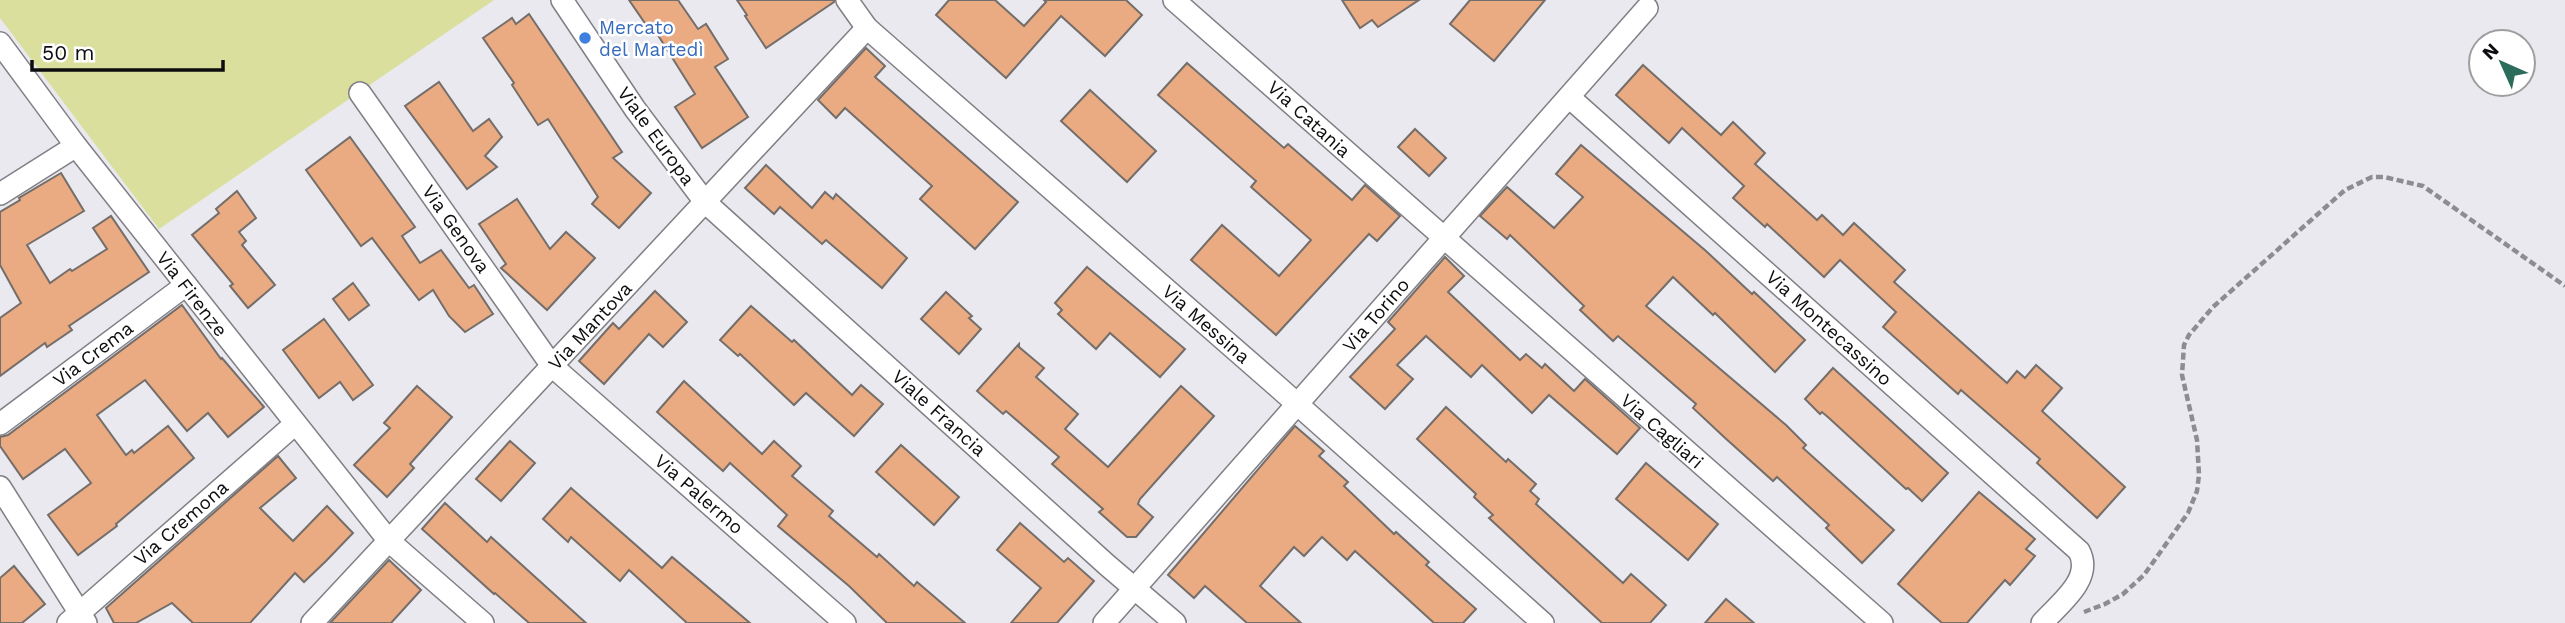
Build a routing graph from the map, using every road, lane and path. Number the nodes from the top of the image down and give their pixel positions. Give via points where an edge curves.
1 (562, 0) edge
2 (847, 0) edge
3 (1174, 0) edge
4 (1647, 8) dead end
5 (867, 28) junction
6 (0, 43) edge
7 (360, 93) dead end
8 (1569, 97) junction
9 (76, 146) junction
10 (0, 194) edge
11 (705, 202) junction
12 (1443, 239) junction
13 (186, 285) junction
14 (2565, 286) edge
15 (552, 366) junction
16 (1298, 404) junction
17 (0, 424) edge
18 (295, 424) junction
19 (0, 487) edge
20 (389, 541) junction
21 (1135, 588) junction
22 (2058, 605) junction
23 (78, 620) edge
24 (312, 623) edge
25 (484, 623) edge
26 (845, 623) edge
27 (1104, 623) edge
28 (1175, 623) edge
29 (1543, 623) edge
30 (1882, 623) edge
31 (2042, 623) edge

1 - 11 street, Viale Europa
2 - 5 street
3 - 12 street, Via Catania
4 - 8 street, Via Torino
5 - 11 street, Via Mantova
5 - 16 street, Via Messina
6 - 9 street, Via Firenze
7 - 15 street, Via Genova
8 - 12 street, Via Torino
8 - 22 street, Via Montecassino via 2074,546 2084,564 2079,580
9 - 10 street
9 - 13 street, Via Firenze
11 - 15 street, Via Mantova
11 - 21 street, Viale Francia
12 - 16 street, Via Torino
12 - 30 street, Via Cagliari
13 - 17 street, Via Crema
13 - 18 street, Via Firenze
14 - 22 path via 2423,186 2372,177 2345,190 2213,307 2184,345 2182,375 2197,440 2199,475 2188,513 2144,575 2123,594 2083,612
15 - 20 street, Via Mantova
15 - 26 street, Via Palermo
16 - 21 street, Via Torino
16 - 29 street, Via Messina
18 - 20 street, Via Firenze
18 - 23 street, Via Cremona
19 - 23 street
20 - 24 street, Via Mantova
20 - 25 street, Via Firenze
21 - 27 street, Via Torino
21 - 28 street, Viale Francia
22 - 31 street

